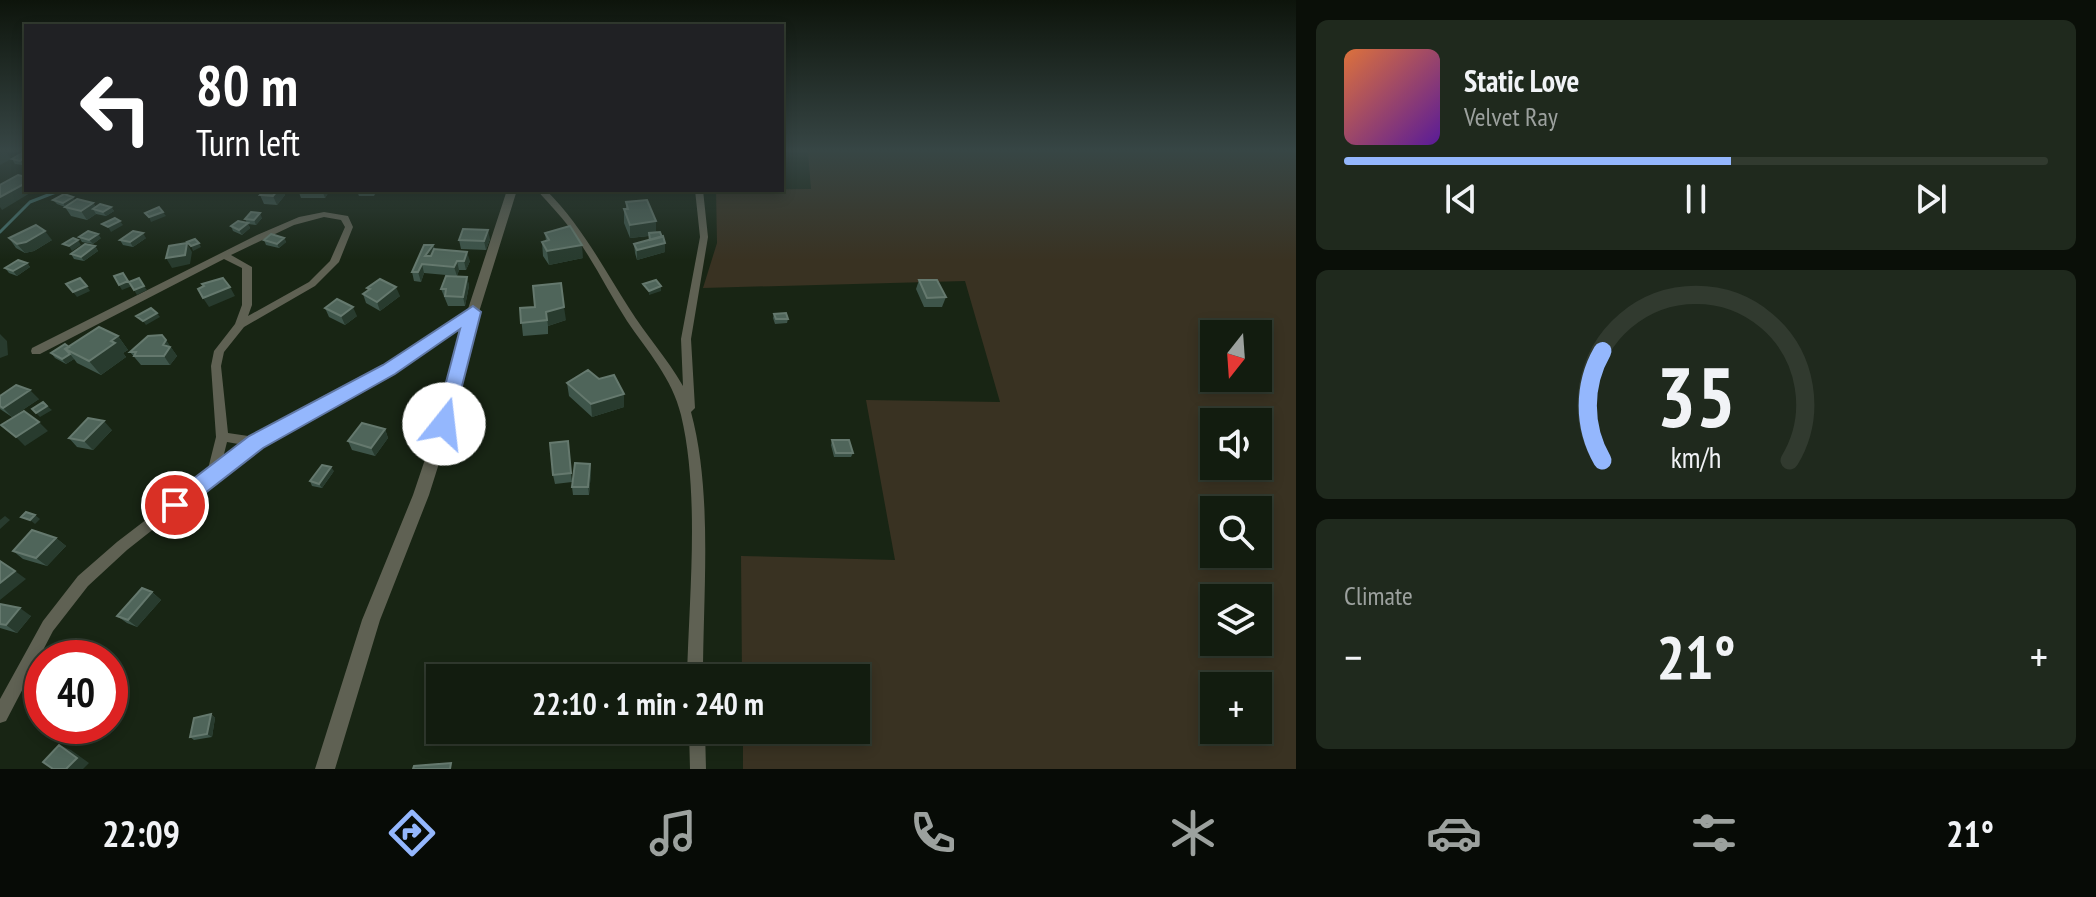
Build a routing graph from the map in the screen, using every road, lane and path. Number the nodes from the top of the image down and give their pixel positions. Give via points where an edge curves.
1 (511, 192) edge
2 (543, 192) edge
3 (699, 192) edge
4 (223, 255) junction
5 (473, 312) junction
6 (240, 325) junction
7 (36, 351) dead end
8 (689, 419) junction
9 (222, 437) junction
10 (256, 442) junction
11 (213, 472) junction
12 (695, 664) edge
13 (1, 711) edge
14 (697, 744) edge
15 (325, 769) edge
16 (698, 769) edge

1 - 5 street
2 - 8 street via 596,260 677,385
3 - 8 street via 704,237 686,339
4 - 6 street via 247,267 247,305
4 - 6 street via 334,213 349,227 334,262 312,284
4 - 7 street
5 - 10 street via 389,370
5 - 15 street via 452,400 371,620
6 - 9 street via 219,351 216,366
8 - 12 street via 695,497
9 - 10 street
9 - 11 street
10 - 11 street
11 - 13 street via 83,581 48,626
14 - 16 street

